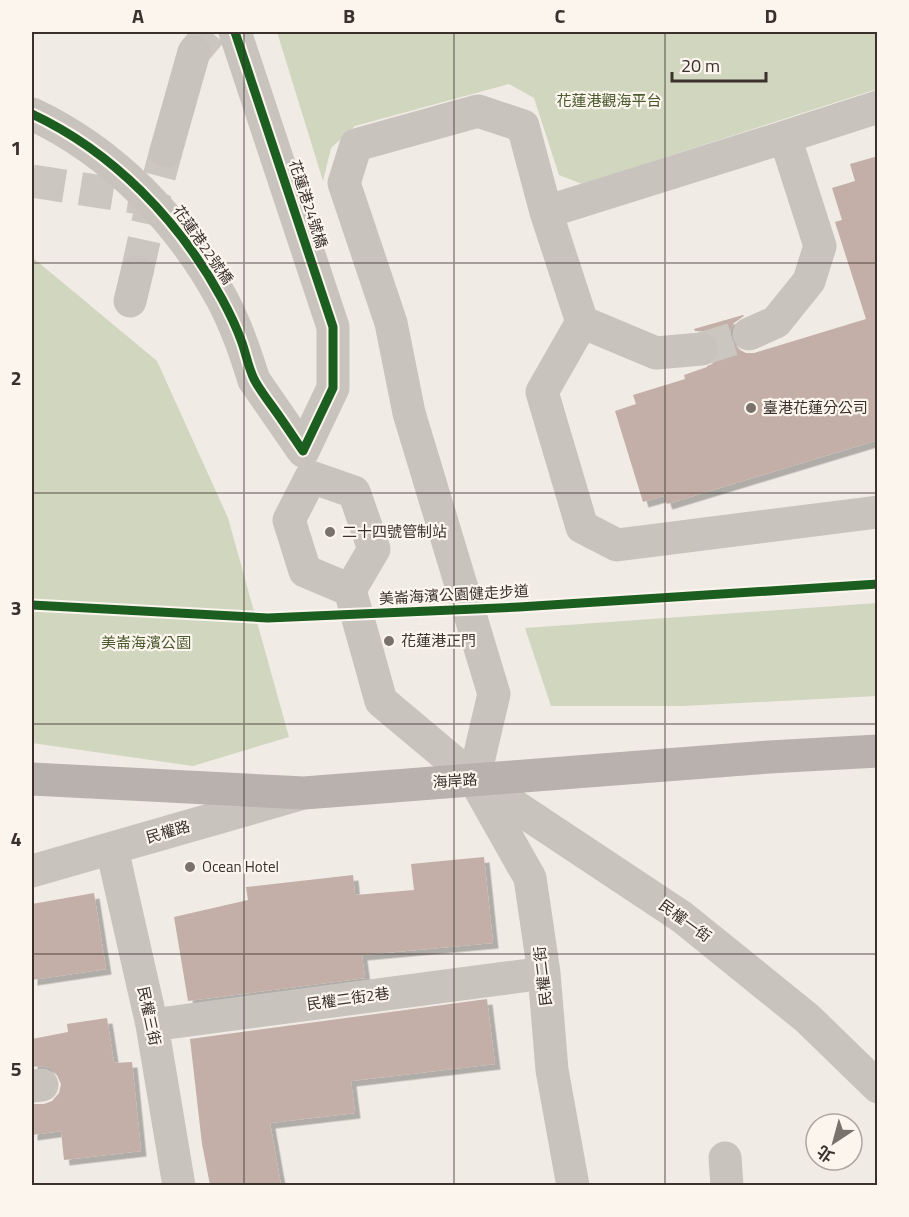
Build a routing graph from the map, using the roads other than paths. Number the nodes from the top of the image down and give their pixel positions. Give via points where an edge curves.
1 (235, 32) edge
2 (194, 52) tunnel mouth
3 (878, 107) edge
4 (32, 114) edge
5 (785, 137) junction
6 (166, 151) tunnel mouth
7 (546, 212) junction
8 (582, 322) junction
9 (749, 334) tunnel mouth
10 (701, 349) tunnel mouth
11 (307, 464) junction
12 (878, 512) edge
13 (350, 590) junction
14 (878, 751) edge
15 (32, 779) edge
16 (474, 779) junction
17 (304, 793) junction
18 (112, 849) junction
19 (32, 871) edge
20 (544, 972) junction
21 (152, 1024) junction
22 (878, 1087) edge
23 (179, 1185) edge
24 (573, 1185) edge

1 - 11 street, 花蓮港24號橋 via 333,327 333,388
2 - 6 street
3 - 5 street
4 - 11 street, 花蓮港22號橋, bridge via 115,167 175,228 222,300 241,339 254,380
5 - 7 street
5 - 9 street via 820,246 809,281 776,322
7 - 8 street
7 - 16 street via 523,126 478,111 356,145 344,183 391,323 409,413 494,694
8 - 10 street via 656,353
8 - 12 street via 542,392 582,527 617,545
11 - 13 street via 289,520 305,571
11 - 13 street via 354,492 374,549
13 - 16 street via 381,701
14 - 16 main road, 海岸路
15 - 17 main road, 海岸路
16 - 17 main road, 海岸路
16 - 20 street, 民權二街 via 530,878
16 - 22 street, 民權一街 via 682,917 807,1018
17 - 18 street, 民權路
18 - 19 street, 民權路
18 - 21 street, 民權三街
20 - 21 street, 民權二街2巷
20 - 24 street, 民權二街 via 552,1070
21 - 23 street, 民權三街

